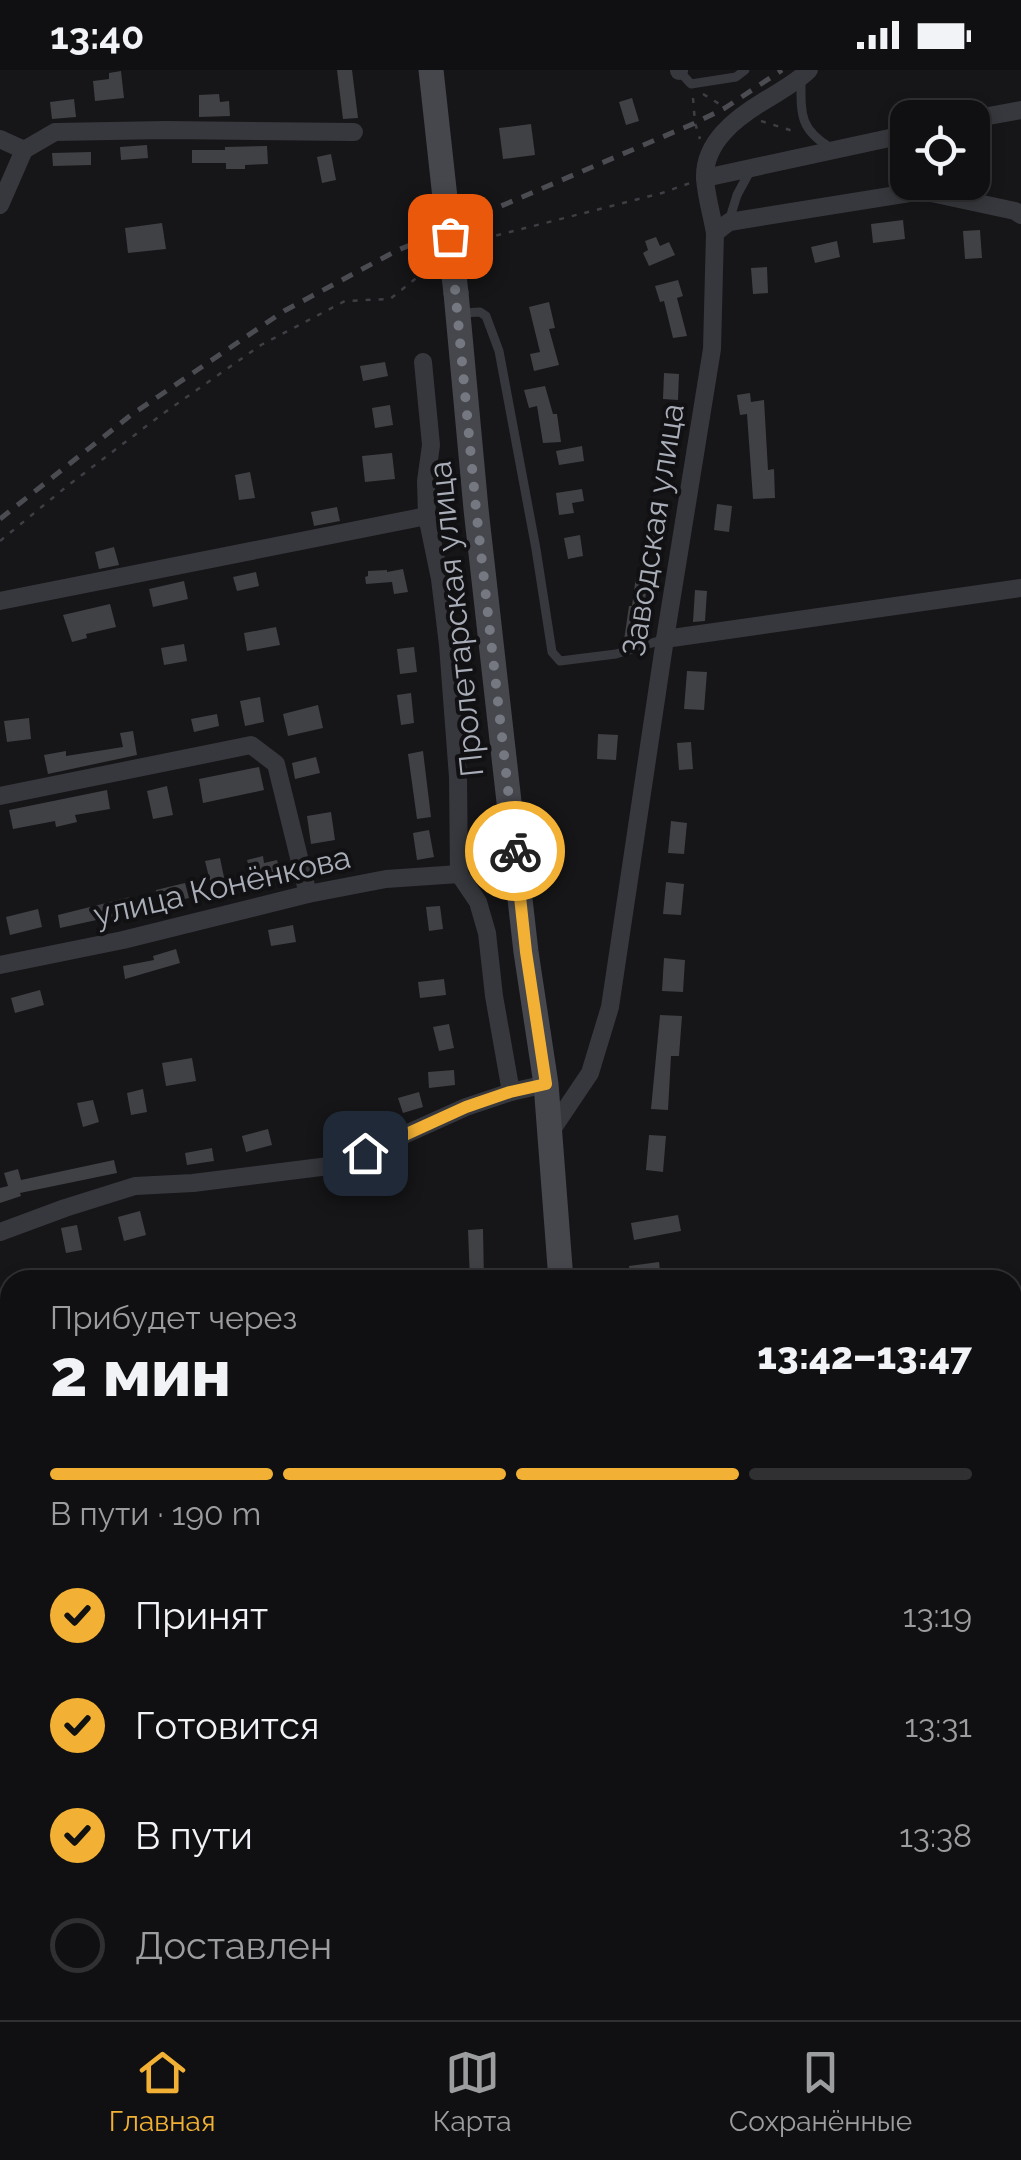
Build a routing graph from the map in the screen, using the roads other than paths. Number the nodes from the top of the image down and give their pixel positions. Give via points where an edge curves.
1 (431, 70) edge
2 (679, 70) edge
3 (745, 70) edge
4 (805, 74) edge
5 (1021, 110) edge
6 (990, 116) edge
7 (354, 132) dead end
8 (890, 138) edge
9 (0, 139) edge
10 (24, 150) junction
11 (834, 150) junction
12 (751, 169) junction
13 (705, 178) junction
14 (0, 205) edge
15 (1021, 215) edge
16 (722, 227) junction
17 (457, 303) junction
18 (423, 362) dead end
19 (427, 516) junction
20 (1021, 588) edge
21 (0, 602) edge
22 (664, 639) junction
23 (0, 796) edge
24 (459, 874) junction
25 (308, 894) junction
26 (0, 965) edge
27 (546, 1084) junction
28 (510, 1092) junction
29 (549, 1134) junction
30 (0, 1232) edge
31 (560, 1270) edge

1 - 17 main road, Пролетарская улица, bridge
2 - 3 lane via 692,84 736,78
4 - 11 lane via 801,112 812,136
4 - 13 street via 740,115 717,139
5 - 6 street
7 - 10 street via 56,132
8 - 11 street
9 - 10 street
10 - 14 street
11 - 12 street
12 - 13 street
12 - 16 lane
13 - 16 street, Заводская улица
15 - 16 street via 922,190
16 - 22 street, Заводская улица via 712,350
17 - 22 lane via 486,316 500,351 552,652 560,661
17 - 27 main road, Пролетарская улица via 498,713
18 - 19 street, Пролетарская улица via 431,445
19 - 21 street
19 - 24 street, Пролетарская улица via 448,646
20 - 22 street
22 - 29 street, Заводская улица via 610,1008 590,1073
23 - 25 street via 251,744 276,764
24 - 25 street, улица Конёнкова
24 - 28 street, Пролетарская улица via 478,902 487,933
25 - 26 street, улица Конёнкова
27 - 28 street
27 - 29 main road, Пролетарская улица
28 - 30 street via 338,1165 135,1186
29 - 31 main road, Пролетарская улица

